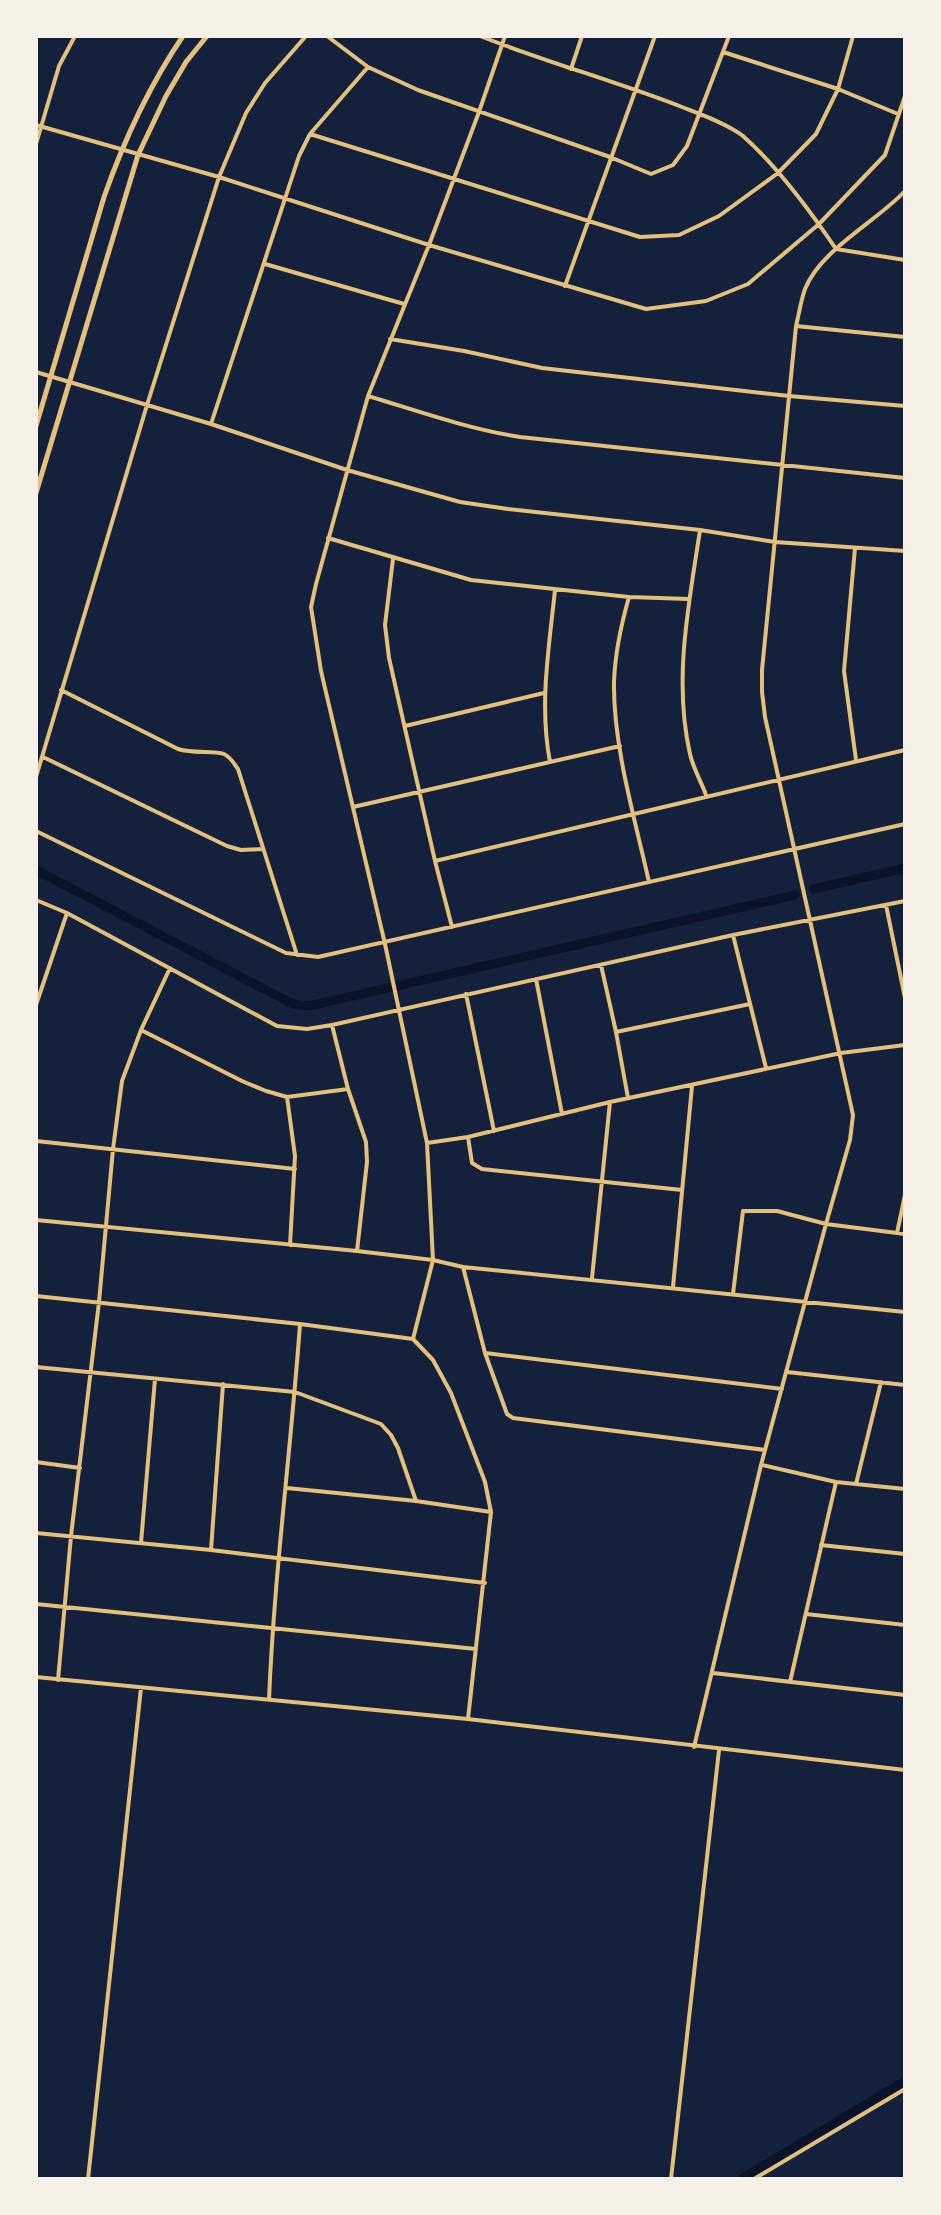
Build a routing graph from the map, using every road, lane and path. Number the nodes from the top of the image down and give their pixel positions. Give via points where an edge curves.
1 (75, 36) edge
2 (183, 36) edge
3 (207, 36) edge
4 (306, 36) edge
5 (327, 36) edge
6 (480, 36) edge
7 (505, 36) edge
8 (582, 36) edge
9 (655, 36) edge
10 (729, 36) edge
11 (853, 36) edge
12 (502, 45) junction
13 (723, 52) junction
14 (368, 67) junction
15 (571, 69) junction
16 (635, 89) junction
17 (838, 89) junction
18 (905, 96) edge
19 (479, 112) junction
20 (700, 114) junction
21 (899, 114) junction
22 (39, 126) edge
23 (310, 134) junction
24 (36, 144) edge
25 (121, 151) junction
26 (138, 155) junction
27 (610, 157) junction
28 (778, 173) junction
29 (219, 177) junction
30 (454, 180) junction
31 (905, 191) edge
32 (284, 198) junction
33 (587, 222) junction
34 (819, 224) junction
35 (429, 245) junction
36 (836, 249) junction
37 (905, 260) edge
38 (265, 264) junction
39 (565, 286) junction
40 (404, 304) junction
41 (796, 326) junction
42 (905, 337) edge
43 (390, 339) junction
44 (36, 372) edge
45 (50, 377) junction
46 (69, 383) junction
47 (368, 396) junction
48 (789, 396) junction
49 (147, 405) junction
50 (905, 406) edge
51 (211, 424) junction
52 (36, 426) edge
53 (783, 465) junction
54 (347, 470) junction
55 (905, 478) edge
56 (36, 493) edge
57 (700, 530) junction
58 (328, 538) junction
59 (775, 542) junction
60 (855, 548) junction
61 (905, 551) edge
62 (393, 559) junction
63 (555, 590) junction
64 (629, 597) junction
65 (689, 599) junction
66 (61, 690) junction
67 (544, 693) junction
68 (405, 726) junction
69 (620, 746) junction
70 (905, 750) edge
71 (43, 757) junction
72 (856, 761) junction
73 (550, 762) junction
74 (36, 777) edge
75 (779, 779) junction
76 (420, 792) junction
77 (707, 795) junction
78 (352, 807) junction
79 (634, 815) junction
80 (905, 824) edge
81 (36, 831) edge
82 (262, 849) junction
83 (794, 849) junction
84 (435, 861) junction
85 (649, 883) junction
86 (36, 900) edge
87 (905, 901) edge
88 (886, 905) junction
89 (67, 913) junction
90 (809, 920) junction
91 (452, 927) junction
92 (733, 935) junction
93 (385, 944) junction
94 (298, 956) junction
95 (601, 965) junction
96 (170, 968) junction
97 (536, 979) junction
98 (466, 994) junction
99 (905, 998) edge
100 (750, 1004) junction
101 (36, 1005) edge
102 (399, 1011) junction
103 (332, 1025) junction
104 (141, 1030) junction
105 (616, 1032) junction
106 (905, 1045) edge
107 (841, 1053) junction
108 (766, 1069) junction
109 (692, 1086) junction
110 (348, 1089) junction
111 (287, 1097) junction
112 (628, 1098) junction
113 (610, 1102) junction
114 (562, 1114) junction
115 (494, 1131) junction
116 (468, 1137) junction
117 (36, 1141) edge
118 (427, 1143) junction
119 (113, 1149) junction
120 (295, 1169) junction
121 (602, 1182) junction
122 (682, 1190) junction
123 (905, 1195) edge
124 (36, 1220) edge
125 (826, 1224) junction
126 (106, 1227) junction
127 (897, 1233) junction
128 (905, 1234) edge
129 (290, 1245) junction
130 (357, 1251) junction
131 (433, 1260) junction
132 (463, 1267) junction
133 (591, 1279) junction
134 (673, 1288) junction
135 (733, 1294) junction
136 (36, 1296) edge
137 (99, 1302) junction
138 (806, 1302) junction
139 (905, 1312) edge
140 (300, 1324) junction
141 (413, 1339) junction
142 (485, 1353) junction
143 (36, 1367) edge
144 (89, 1372) junction
145 (787, 1372) junction
146 (155, 1379) junction
147 (881, 1382) junction
148 (223, 1384) junction
149 (905, 1385) edge
150 (782, 1389) junction
151 (295, 1392) junction
152 (765, 1450) junction
153 (36, 1462) edge
154 (761, 1465) junction
155 (80, 1468) junction
156 (836, 1482) junction
157 (856, 1484) junction
158 (286, 1488) junction
159 (905, 1489) edge
160 (416, 1501) junction
161 (491, 1512) junction
162 (36, 1533) edge
163 (71, 1536) junction
164 (141, 1543) junction
165 (821, 1545) junction
166 (211, 1550) junction
167 (905, 1554) edge
168 (279, 1559) junction
169 (485, 1583) junction
170 (36, 1604) edge
171 (65, 1607) junction
172 (806, 1614) junction
173 (905, 1625) edge
174 (272, 1627) junction
175 (476, 1649) junction
176 (712, 1673) junction
177 (36, 1677) edge
178 (58, 1680) junction
179 (790, 1682) junction
180 (141, 1688) junction
181 (905, 1695) edge
182 (269, 1701) junction
183 (468, 1719) junction
184 (694, 1747) junction
185 (719, 1750) junction
186 (905, 1770) edge
187 (905, 2089) edge
188 (88, 2179) edge
189 (671, 2179) edge
190 (754, 2179) edge

1 - 22 street
2 - 25 street via 138,110
3 - 26 street via 166,96
4 - 29 street via 246,113
5 - 14 street
6 - 12 street
7 - 12 street
8 - 15 street
9 - 16 street
10 - 13 street
11 - 17 street
12 - 15 street
12 - 19 street
13 - 17 street
13 - 20 street
14 - 19 street
14 - 23 street
15 - 16 street
16 - 20 street
16 - 27 street
17 - 21 street
17 - 28 street via 816,134
18 - 21 street
19 - 27 street
19 - 30 street
20 - 27 street via 673,165 651,174
20 - 28 street via 741,134
21 - 34 street via 885,155
22 - 24 street
22 - 25 street
23 - 30 street
23 - 32 street
25 - 26 street
25 - 45 street
26 - 29 street
26 - 46 street
27 - 33 street
28 - 33 street via 719,216 679,235 640,237
28 - 34 street
29 - 32 street
29 - 49 street
30 - 33 street
30 - 35 street
31 - 36 street
32 - 35 street
32 - 38 street
33 - 39 street
34 - 36 street
34 - 39 street via 748,284 706,301 646,309
35 - 39 street
35 - 40 street
36 - 37 street
36 - 41 street via 806,288
38 - 40 street
38 - 51 street
40 - 43 street
41 - 42 street
41 - 48 street
43 - 47 street
43 - 48 street via 542,368
44 - 45 street
45 - 46 street
45 - 52 street
46 - 49 street
46 - 56 street
47 - 53 street via 497,433
47 - 54 street
48 - 50 street
48 - 53 street
49 - 51 street
49 - 66 street
51 - 54 street
53 - 55 street
53 - 59 street
54 - 57 street via 460,502
54 - 58 street
57 - 59 street
57 - 65 street
58 - 62 street
58 - 78 street via 311,607
59 - 60 street
59 - 75 street via 762,692
60 - 61 street
60 - 72 street via 844,671
62 - 63 street via 471,580
62 - 68 street via 385,625
63 - 64 street
63 - 67 street
64 - 65 street
64 - 69 street via 614,679
65 - 77 street via 682,697 691,756
66 - 71 street
66 - 82 street via 178,749 230,758
67 - 68 street
67 - 73 street
68 - 76 street
69 - 73 street
69 - 79 street
70 - 72 street
71 - 74 street
71 - 82 street via 227,846
72 - 75 street
73 - 76 street
75 - 77 street
75 - 83 street
76 - 78 street
76 - 84 street
77 - 79 street
78 - 93 street
79 - 84 street
79 - 85 street
80 - 83 street
81 - 94 street
82 - 94 street
83 - 85 street
83 - 90 street
84 - 91 street
85 - 91 street
86 - 89 street
87 - 88 street
88 - 90 street
88 - 99 street
89 - 96 street
89 - 101 street
90 - 92 street
90 - 107 street
91 - 93 street
92 - 95 street
92 - 100 street
93 - 94 street
93 - 102 street
95 - 97 street
95 - 105 street
96 - 103 street via 277,1026
96 - 104 street
97 - 98 street
97 - 114 street
98 - 102 street
98 - 115 street
100 - 105 street
100 - 108 street
102 - 103 street
102 - 118 street
103 - 110 street
104 - 111 street via 242,1081
104 - 119 street via 122,1081
105 - 112 street
106 - 107 street
107 - 108 street
107 - 125 street via 853,1115
108 - 109 street
109 - 112 street
109 - 122 street
110 - 111 street
110 - 130 street via 366,1142
111 - 120 street
112 - 113 street
113 - 114 street
113 - 121 street
114 - 115 street
115 - 116 street
116 - 118 street
116 - 121 street via 472,1163 482,1169
117 - 119 street
118 - 131 street
119 - 120 street
119 - 126 street
120 - 129 street
121 - 122 street
121 - 133 street
122 - 134 street
123 - 127 street
124 - 126 street
125 - 127 street
125 - 135 street via 777,1211 743,1211
125 - 138 street
126 - 129 street
126 - 137 street
127 - 128 street
129 - 130 street
130 - 131 street
131 - 132 street
131 - 141 street
132 - 133 street
132 - 142 street
133 - 134 street
134 - 135 street
135 - 138 street
136 - 137 street
137 - 140 street
137 - 144 street
138 - 139 street
138 - 145 street
140 - 141 street
140 - 151 street
141 - 161 street via 433,1360 451,1393
142 - 150 street
142 - 152 street via 507,1414 519,1421
143 - 144 street
144 - 146 street
144 - 155 street
145 - 147 street
145 - 150 street
146 - 148 street
146 - 164 street
147 - 149 street
147 - 157 street
148 - 151 street
148 - 166 street
150 - 152 street
151 - 158 street
151 - 160 street via 381,1424 398,1448
152 - 154 street
153 - 155 street
154 - 156 street
154 - 176 street
155 - 163 street
156 - 157 street
156 - 165 street
157 - 159 street
158 - 160 street
158 - 168 street
160 - 161 street
161 - 169 street
162 - 163 street
163 - 164 street
163 - 171 street
164 - 166 street
165 - 167 street
165 - 172 street
166 - 168 street
168 - 169 street
168 - 174 street
169 - 175 street
170 - 171 street
171 - 174 street
171 - 178 street
172 - 173 street
172 - 179 street
174 - 175 street
174 - 182 street
175 - 183 street
176 - 179 street
176 - 184 street
177 - 178 street
178 - 180 street
179 - 181 street
180 - 182 street
180 - 188 street
182 - 183 street
183 - 184 street
184 - 185 street
185 - 186 street
185 - 189 street
187 - 190 street

